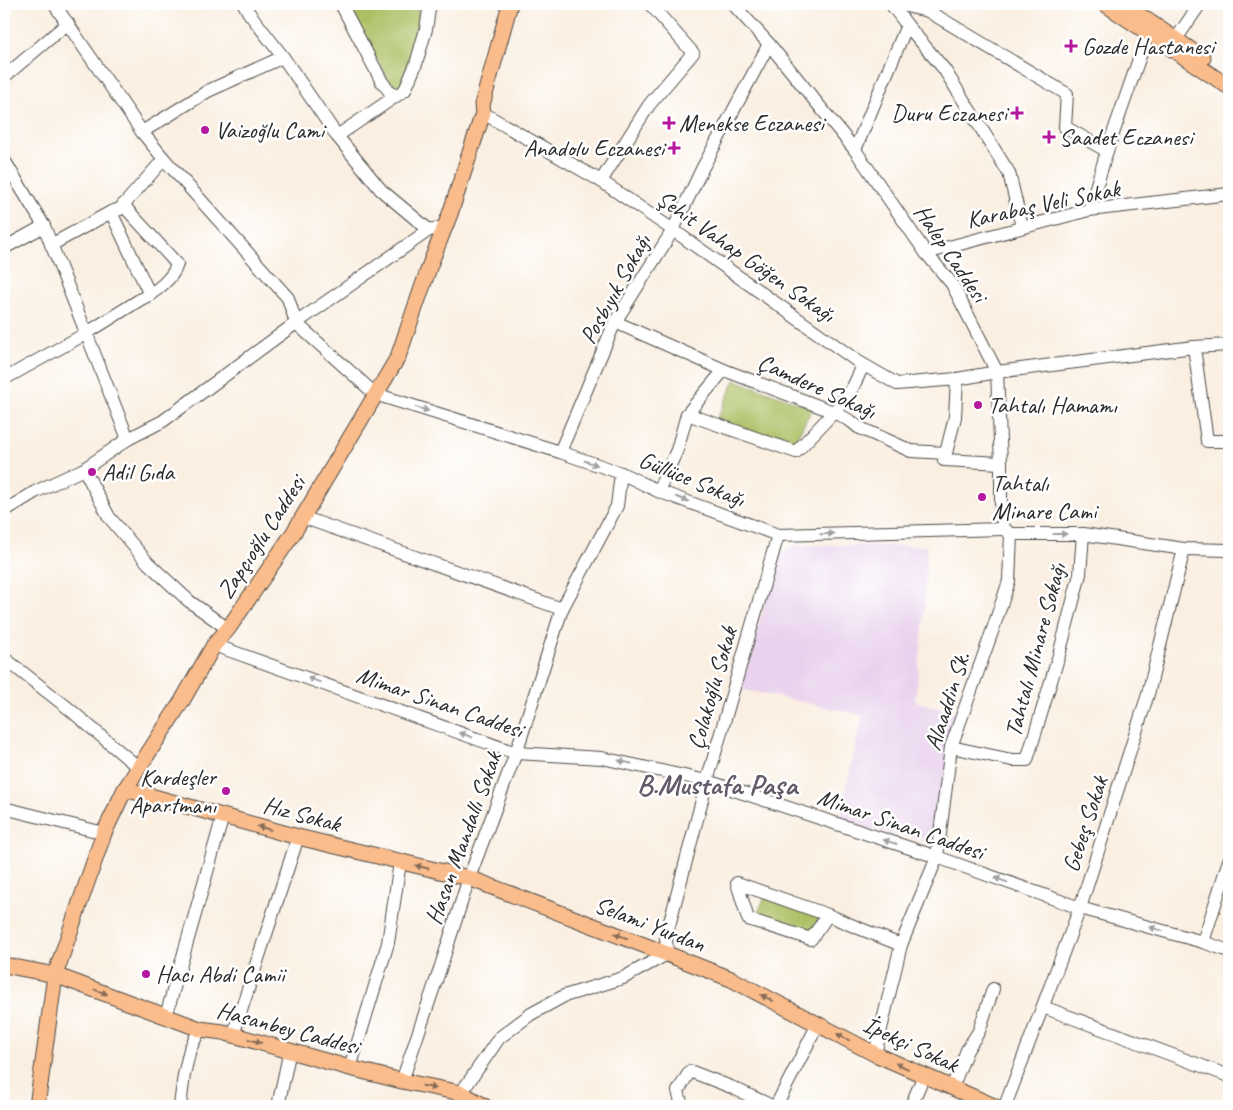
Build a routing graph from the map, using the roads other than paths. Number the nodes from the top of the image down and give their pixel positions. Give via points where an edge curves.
1 (54, 4) edge
2 (244, 4) edge
3 (341, 4) edge
4 (430, 4) edge
5 (510, 4) edge
6 (517, 4) edge
7 (650, 4) edge
8 (733, 4) edge
9 (891, 4) edge
10 (897, 4) edge
11 (1105, 4) edge
12 (1123, 4) edge
13 (1200, 4) edge
14 (68, 23) junction
15 (907, 25) junction
16 (1148, 33) junction
17 (1176, 39) junction
18 (769, 44) junction
19 (283, 57) junction
20 (1229, 75) edge
21 (4, 77) edge
22 (1229, 87) edge
23 (394, 97) junction
24 (483, 113) junction
25 (142, 132) junction
26 (337, 136) junction
27 (855, 150) junction
28 (1107, 151) junction
29 (164, 159) junction
30 (4, 160) edge
31 (601, 182) junction
32 (1229, 194) edge
33 (123, 205) junction
34 (1089, 210) junction
35 (111, 212) junction
36 (44, 226) junction
37 (445, 227) junction
38 (1022, 227) junction
39 (428, 230) junction
40 (673, 230) junction
41 (51, 245) junction
42 (4, 248) edge
43 (926, 252) junction
44 (150, 295) junction
45 (614, 322) junction
46 (296, 323) junction
47 (87, 333) junction
48 (1229, 345) edge
49 (1194, 347) junction
50 (857, 360) junction
51 (724, 370) junction
52 (997, 372) junction
53 (4, 379) edge
54 (958, 379) junction
55 (375, 394) junction
56 (834, 412) junction
57 (687, 414) junction
58 (128, 439) junction
59 (1229, 441) edge
60 (560, 452) junction
61 (946, 453) junction
62 (1001, 463) junction
63 (84, 469) junction
64 (621, 473) junction
65 (658, 491) junction
66 (4, 511) edge
67 (302, 517) junction
68 (1007, 531) junction
69 (1082, 534) junction
70 (778, 535) junction
71 (1184, 549) junction
72 (1229, 550) edge
73 (562, 609) junction
74 (228, 629) junction
75 (214, 645) junction
76 (4, 658) edge
77 (951, 747) junction
78 (516, 753) junction
79 (139, 768) junction
80 (707, 781) junction
81 (125, 789) junction
82 (4, 808) edge
83 (223, 816) junction
84 (104, 833) junction
85 (298, 837) junction
86 (937, 857) junction
87 (1229, 860) edge
88 (400, 862) junction
89 (469, 878) junction
90 (1080, 908) junction
91 (828, 915) junction
92 (1203, 942) junction
93 (901, 946) junction
94 (1229, 951) edge
95 (666, 954) junction
96 (4, 965) edge
97 (55, 975) junction
98 (993, 989) dead end
99 (1044, 1007) junction
100 (166, 1016) junction
101 (814, 1022) junction
102 (200, 1029) junction
103 (233, 1035) junction
104 (290, 1050) junction
105 (875, 1054) junction
106 (350, 1068) junction
107 (924, 1075) junction
108 (1229, 1076) edge
109 (402, 1081) junction
110 (952, 1088) junction
111 (461, 1093) junction
112 (37, 1106) edge
113 (180, 1106) edge
114 (278, 1106) edge
115 (484, 1106) edge
116 (682, 1106) edge
117 (774, 1106) edge
118 (911, 1106) edge
119 (994, 1106) edge
120 (1005, 1106) edge

1 - 14 street
2 - 19 street
3 - 23 street via 382,82
4 - 23 street via 416,64 405,90
5 - 24 main road, Zapçıoğlu Caddesi via 482,105
6 - 24 main road, Zapçıoğlu Caddesi via 489,107
7 - 31 street via 693,53 649,105
8 - 18 street, Halep Caddesi
9 - 15 street
10 - 28 street via 928,11 1067,94 1065,127
11 - 16 main road
12 - 17 main road
13 - 17 street
14 - 21 street
14 - 25 street
15 - 27 street
15 - 38 street via 944,69 1009,173
16 - 22 main road
16 - 28 street
17 - 20 main road
18 - 27 street, Halep Caddesi
18 - 40 street, Posbıyık Sokağı
19 - 25 street via 208,91
19 - 26 street
23 - 26 street
24 - 31 street, Şehit Vahap Göğen Sokağı
24 - 37 main road, Zapçıoğlu Caddesi
25 - 29 street
26 - 39 street via 381,190
27 - 43 street, Halep Caddesi
28 - 34 street
29 - 33 street
29 - 46 street via 288,298
30 - 36 street
31 - 40 street, Şehit Vahap Göğen Sokağı
32 - 34 street, Karabaş Veli Sokak
33 - 35 street
33 - 44 street via 177,264 174,273
34 - 38 street, Karabaş Veli Sokak
35 - 41 street
35 - 44 street
36 - 41 street
36 - 42 street
37 - 39 street
37 - 55 main road, Zapçıoğlu Caddesi via 398,357
38 - 43 street, Karabaş Veli Sokak
39 - 46 street
40 - 45 street, Posbıyık Sokağı
40 - 50 street, Şehit Vahap Göğen Sokağı
41 - 47 street
43 - 52 street, Halep Caddesi via 952,284
44 - 47 street
45 - 51 street, Çamdere Sokağı
45 - 60 street, Posbıyık Sokağı
46 - 55 street
46 - 58 street via 164,421
47 - 53 street
47 - 58 street
48 - 49 street, Şehit Vahap Göğen Sokağı
49 - 52 street, Şehit Vahap Göğen Sokağı
49 - 59 street via 1207,441
50 - 54 street, Şehit Vahap Göğen Sokağı via 898,384
50 - 56 street via 862,368 853,387
51 - 56 street, Çamdere Sokağı
51 - 57 street
52 - 54 street, Şehit Vahap Göğen Sokağı
52 - 62 street, Halep Caddesi
54 - 61 street via 955,417
55 -> 60 street, Güllüce Sokağı
55 - 67 main road, Zapçıoğlu Caddesi
56 - 57 street via 796,452
56 - 61 street, Çamdere Sokağı via 858,428 911,451
57 - 65 street via 677,450
58 - 63 street
60 -> 64 street, Güllüce Sokağı
61 - 62 street, Çamdere Sokağı via 944,460
62 - 68 street, Halep Caddesi via 1002,510
63 - 66 street
63 - 74 street via 108,517 148,563 189,601
64 - 65 street, Güllüce Sokağı
64 - 73 street, Hasan Mandallı Sokak via 618,506
65 -> 70 street, Güllüce Sokağı
67 - 73 street
67 - 74 main road, Zapçıoğlu Caddesi
68 -> 69 street
70 -> 68 street, Güllüce Sokağı
68 - 77 street, Alaaddin Sk. via 1008,581
69 - 71 street
69 - 77 street, Tahtalı Minare Sokağı via 1080,574 1027,760 1012,760
70 - 80 street, Çolakoğlu Sokak
71 - 72 street
71 - 90 street, Gebeş Sokak via 1148,694
73 - 78 street, Hasan Mandallı Sokak
74 - 75 main road, Zapçıoğlu Caddesi
78 -> 75 street, Mimar Sinan Caddesi
75 - 79 main road, Zapçıoğlu Caddesi
76 - 79 street
77 - 86 street, Alaaddin Sk.
80 -> 78 street, Mimar Sinan Caddesi via 602,758
78 - 89 street, Hasan Mandallı Sokak
79 - 81 main road, Zapçıoğlu Caddesi
86 -> 80 street, Mimar Sinan Caddesi
80 - 95 street, Çolakoğlu Sokak via 666,937
81 - 83 main road, Hız Sokak
81 - 84 main road, Zapçıoğlu Caddesi
82 - 84 street
85 -> 83 main road, Hız Sokak
83 - 100 street
84 - 97 main road, Zapçıoğlu Caddesi
85 - 88 main road, Hız Sokak
85 - 103 street
90 -> 86 street, Mimar Sinan Caddesi
86 - 93 street, Alaaddin Sk.
87 - 92 street
89 -> 88 main road, Hız Sokak
88 - 106 street via 388,943
95 -> 89 main road, Selami Yurdan
89 - 109 street, Hasan Mandallı Sokak
92 -> 90 street, Mimar Sinan Caddesi
90 - 99 street, Gebeş Sokak
91 - 91 street via 811,938 748,919 737,883
91 - 93 street
92 - 94 street, Mimar Sinan Caddesi
93 - 105 street, Alaaddin Sk.
101 -> 95 main road, Selami Yurdan via 730,979
95 - 111 street via 623,978 564,996 530,1014 498,1038
96 - 97 main road, Hasanbey Caddesi
97 -> 100 main road, Hasanbey Caddesi
97 - 112 main road, Zapçıoğlu Caddesi
98 - 110 street via 979,1031
99 - 108 street
99 - 120 street, Gebeş Sokak
100 - 102 main road, Hasanbey Caddesi
105 -> 101 main road, İpekçi Sokak
101 - 117 street
102 - 103 main road, Hasanbey Caddesi
102 - 113 street via 190,1049
103 -> 104 main road, Hasanbey Caddesi
104 - 106 main road, Hasanbey Caddesi
104 - 114 street
107 -> 105 main road, İpekçi Sokak
106 - 109 main road, Hasanbey Caddesi
107 - 110 main road, İpekçi Sokak
107 - 118 street
109 -> 111 main road, Hasanbey Caddesi
110 - 119 main road, İpekçi Sokak
111 - 115 main road, Hasanbey Caddesi
116 - 117 street via 678,1091 690,1071

